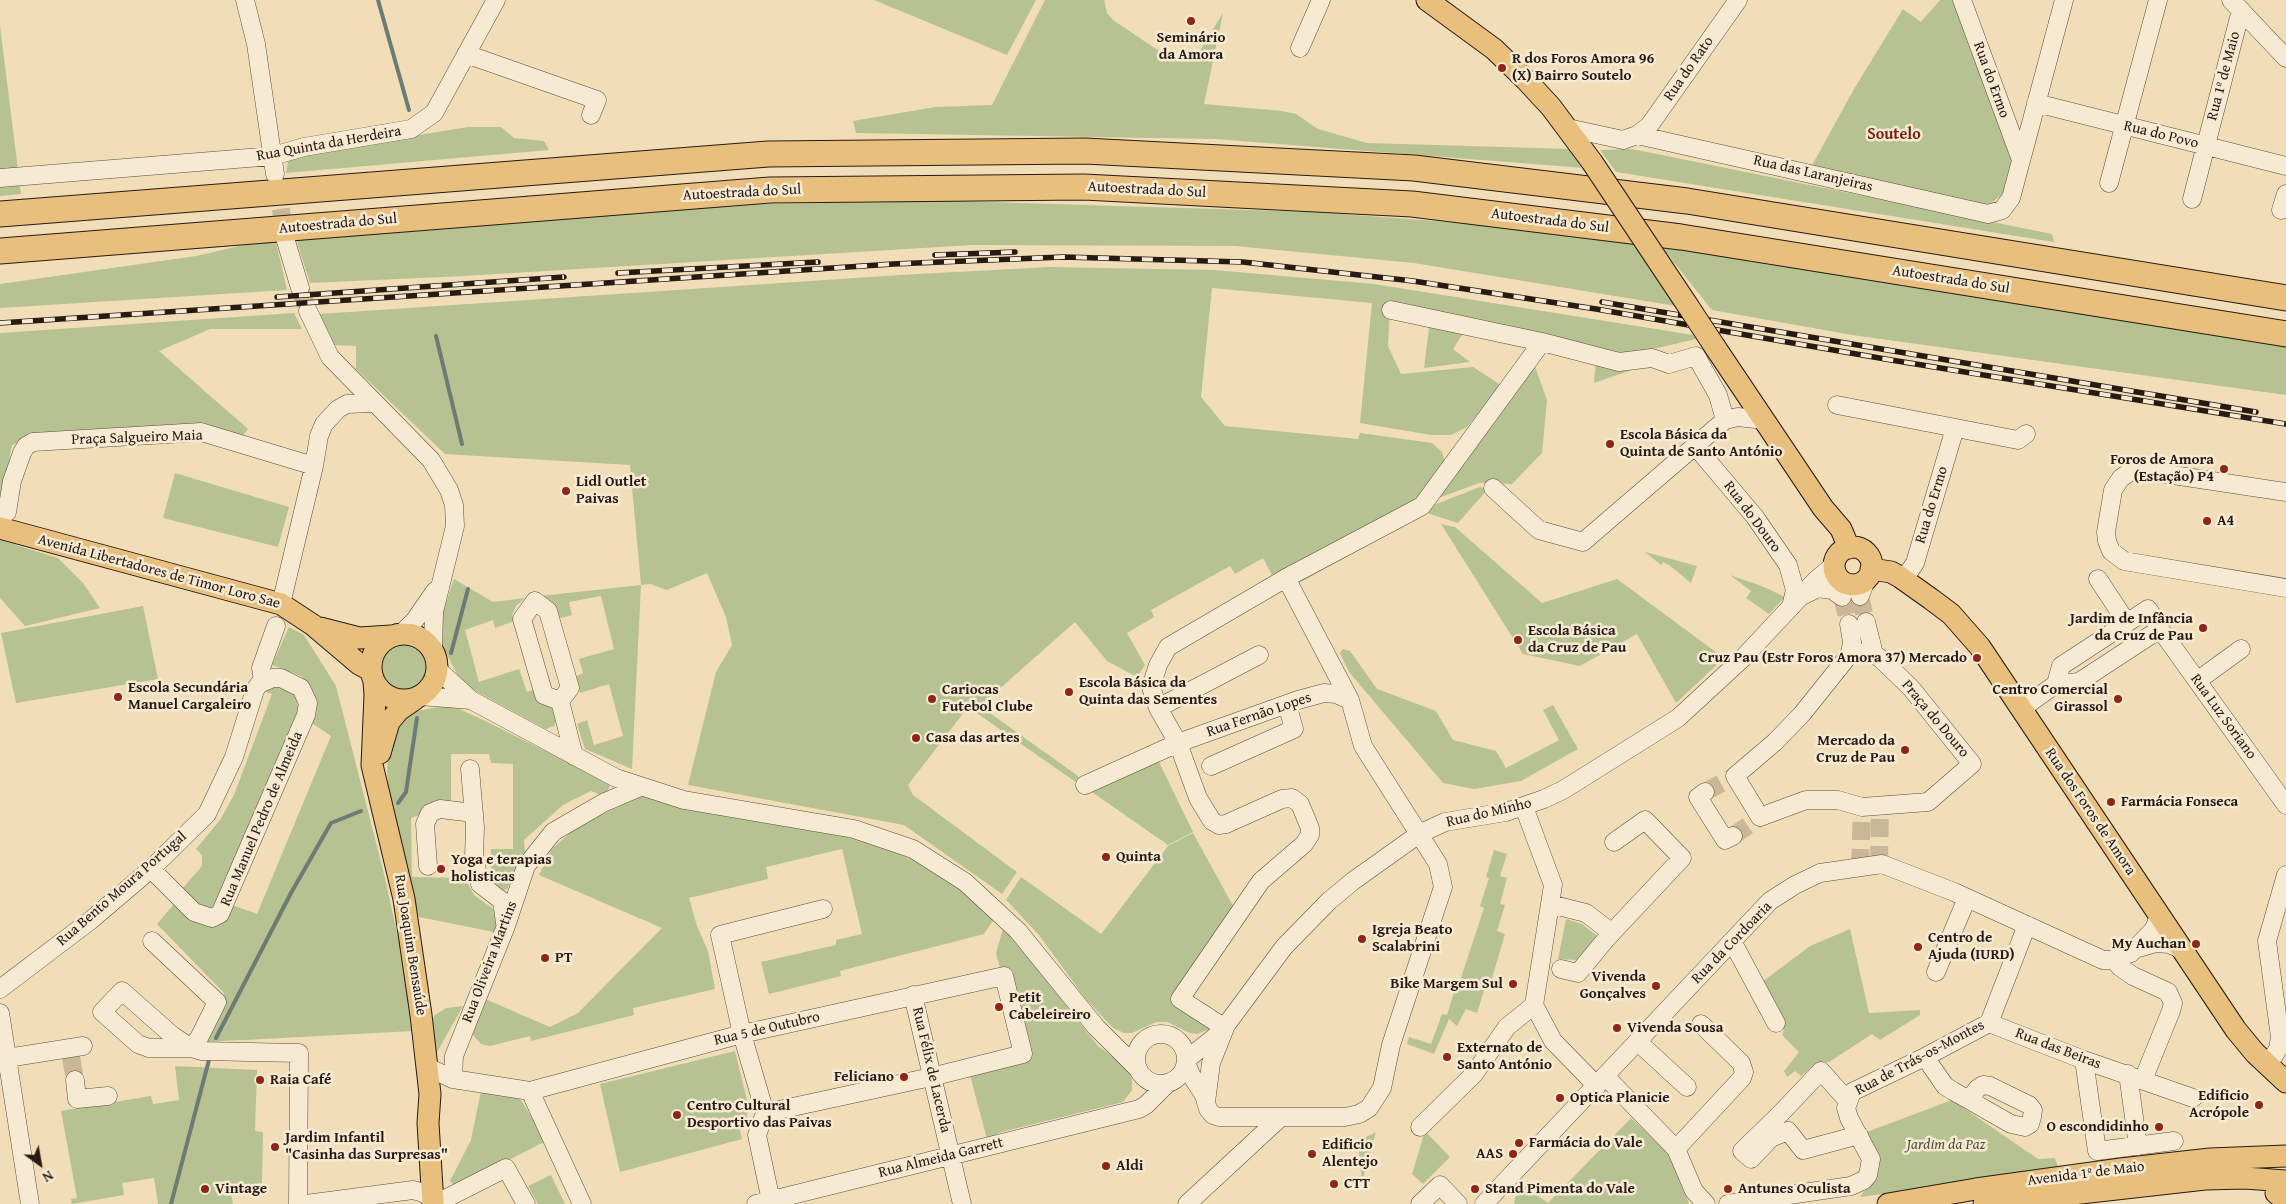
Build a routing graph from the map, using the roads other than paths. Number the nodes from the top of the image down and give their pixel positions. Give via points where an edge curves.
1 (245, 0) edge
2 (496, 0) edge
3 (1321, 0) edge
4 (1427, 0) edge
5 (1738, 0) edge
6 (1962, 0) edge
7 (2064, 0) edge
8 (2158, 0) edge
9 (2236, 5) edge
10 (1300, 48) dead end
11 (466, 54) junction
12 (2286, 58) edge
13 (2036, 103) junction
14 (591, 114) dead end
15 (2124, 125) junction
16 (1568, 128) junction
17 (1637, 135) junction
18 (2206, 146) junction
19 (273, 156) junction
20 (2021, 160) junction
21 (2286, 166) edge
22 (276, 174) tunnel mouth
23 (0, 178) edge
24 (2109, 183) dead end
25 (2192, 199) dead end
26 (0, 214) edge
27 (285, 238) tunnel mouth
28 (0, 251) edge
29 (300, 288) tunnel mouth
30 (2286, 298) edge
31 (1391, 310) dead end
32 (308, 311) tunnel mouth
33 (2286, 334) edge
34 (1542, 342) junction
35 (374, 402) junction
36 (1837, 404) dead end
37 (1725, 420) junction
38 (1764, 420) junction
39 (1955, 428) junction
40 (2026, 434) dead end
41 (1696, 447) junction
42 (314, 466) junction
43 (1493, 488) dead end
44 (2286, 492) edge
45 (2, 519) edge
46 (1849, 548) junction
47 (1788, 565) junction
48 (1286, 578) junction
49 (2098, 579) dead end
50 (1839, 580) junction
51 (1904, 580) junction
52 (1866, 581) junction
53 (441, 582) junction
54 (1817, 584) junction
55 (2286, 588) edge
56 (1796, 602) junction
57 (281, 604) junction
58 (2127, 623) junction
59 (313, 625) junction
60 (276, 626) dead end
61 (2160, 629) junction
62 (397, 635) junction
63 (2241, 649) dead end
64 (1850, 654) junction
65 (1874, 654) junction
66 (1259, 655) dead end
67 (435, 660) junction
68 (372, 676) junction
69 (2197, 681) junction
70 (263, 682) junction
71 (2056, 684) junction
72 (417, 697) junction
73 (471, 700) junction
74 (1350, 700) junction
75 (560, 701) junction
76 (1287, 704) junction
77 (1158, 708) junction
78 (2021, 709) junction
79 (1178, 743) junction
80 (574, 756) junction
81 (1211, 766) dead end
82 (470, 769) dead end
83 (1085, 786) dead end
84 (640, 787) junction
85 (1705, 792) dead end
86 (2286, 805) edge
87 (1524, 807) junction
88 (474, 813) junction
89 (387, 824) junction
90 (1419, 834) junction
91 (1733, 836) dead end
92 (1614, 842) dead end
93 (428, 866) dead end
94 (151, 869) junction
95 (2285, 884) edge
96 (1967, 898) junction
97 (1550, 904) junction
98 (822, 909) dead end
99 (2159, 916) junction
100 (2027, 925) junction
101 (506, 926) junction
102 (1612, 933) junction
103 (152, 941) dead end
104 (1732, 942) junction
105 (2138, 948) junction
106 (2183, 950) junction
107 (2114, 959) junction
108 (1561, 969) dead end
109 (1936, 972) dead end
110 (0, 989) edge
111 (913, 995) junction
112 (1534, 1005) junction
113 (0, 1013) edge
114 (1776, 1023) dead end
115 (1989, 1023) junction
116 (1701, 1024) dead end
117 (1225, 1028) junction
118 (742, 1034) junction
119 (1106, 1036) junction
120 (1150, 1036) junction
121 (1176, 1039) junction
122 (1206, 1042) junction
123 (1638, 1042) junction
124 (191, 1048) junction
125 (74, 1051) dead end
126 (1925, 1057) junction
127 (7, 1058) junction
128 (2084, 1060) junction
129 (1186, 1061) junction
130 (2268, 1065) junction
131 (427, 1067) junction
132 (1140, 1072) junction
133 (931, 1077) junction
134 (2135, 1077) junction
135 (75, 1080) tunnel mouth
136 (453, 1080) junction
137 (1601, 1081) junction
138 (1170, 1082) junction
139 (2286, 1082) edge
140 (1687, 1087) dead end
141 (530, 1091) junction
142 (1203, 1095) junction
143 (108, 1096) dead end
144 (430, 1096) junction
145 (2193, 1098) dead end
146 (1848, 1100) junction
147 (1969, 1100) dead end
148 (1127, 1112) junction
149 (765, 1114) junction
150 (1281, 1117) junction
151 (1420, 1127) dead end
152 (1859, 1135) junction
153 (2174, 1141) dead end
154 (2138, 1146) junction
155 (1676, 1148) junction
156 (951, 1155) junction
157 (2284, 1159) edge
158 (430, 1173) junction
159 (1504, 1185) junction
160 (413, 1190) junction
161 (2284, 1193) edge
162 (437, 1202) edge
163 (764, 1202) edge
164 (30, 1204) edge
165 (298, 1204) edge
166 (306, 1204) edge
167 (526, 1204) edge
168 (582, 1204) edge
169 (962, 1204) edge
170 (1187, 1204) edge
171 (1420, 1204) edge
172 (1458, 1204) edge
173 (1484, 1204) edge
174 (1501, 1204) edge
175 (1706, 1204) edge
176 (1728, 1204) edge
177 (1888, 1204) edge
178 (1984, 1204) edge
179 (2068, 1204) edge

1 - 19 street via 256,44
2 - 11 street, Rua Quinta da Herdeira
3 - 10 street
4 - 16 main road via 1494,49
5 - 17 street, Rua do Rato via 1649,126
6 - 20 street, Rua do Ermo
7 - 13 street
8 - 15 street
9 - 12 street
9 - 18 street, Rua 1º de Maio
11 - 14 street via 596,100
11 - 19 street, Rua Quinta da Herdeira via 434,113 411,129 304,147
13 - 15 street, Rua do Povo
13 - 20 street
15 - 18 street, Rua do Povo
15 - 24 street
16 - 17 street, Rua das Laranjeiras via 1624,140
16 - 38 main road, bridge
17 - 20 street, Rua das Laranjeiras via 1988,214 2002,210 2011,198
18 - 21 street, Rua do Povo
18 - 25 street, Rua 1º de Maio
19 - 22 street
19 - 23 street, Rua Quinta da Herdeira
26 - 30 highway via 768,154 1085,151 1414,168 1687,202
27 - 29 street
28 - 33 highway, Autoestrada do Sul via 770,190 1084,187 1412,204 1681,237
31 - 34 street
32 - 35 street via 330,357
34 - 37 street via 1619,362 1652,358 1669,364 1696,356 1718,395
34 - 48 street via 1422,506
35 - 42 street via 347,404 329,416 318,436
35 - 53 street via 431,460 454,505 455,526
36 - 39 street
37 - 38 street via 1738,416
37 - 41 street
38 - 46 main road via 1822,508 1841,529
39 - 40 street via 2018,440
39 - 51 street, Rua do Ermo via 1915,563
41 - 43 street via 1583,542 1539,530
41 - 47 street, Rua do Douro via 1755,517
42 - 45 street, Praça Salgueiro Maia via 201,432 33,442 22,453
42 - 57 street
44 - 55 street via 2140,470 2130,472 2113,490 2106,532 2111,551 2124,561
45 - 57 main road, Avenida Libertadores de Timor Loro Sae
46 - 50 main road via 1840,553
46 - 52 main road via 1866,552 1871,563
47 - 54 street
47 - 56 street
48 - 74 street
48 - 77 street via 1168,647 1151,687
49 - 58 street
50 - 52 main road via 1855,585
50 - 54 street, Rua do Minho
50 - 54 street via 1832,590
51 - 52 main road, Rua dos Foros de Amora via 1890,572
51 - 78 main road, Rua dos Foros de Amora via 1951,614 1980,647
53 - 62 street via 415,620
53 - 67 street via 434,612
54 - 56 street, Rua do Minho
56 - 87 street, Rua do Minho via 1742,659 1678,718 1563,790
57 - 59 main road, Avenida Libertadores de Timor Loro Sae
58 - 61 street, Rua Luz Soriano via 2148,609
58 - 71 street, Rua Luz Soriano via 2061,666
59 - 62 main road, Avenida Libertadores de Timor Loro Sae via 359,638
59 - 68 main road, Avenida Libertadores de Timor Loro Sae
60 - 70 street via 261,668
61 - 69 street, Rua Luz Soriano
61 - 71 street via 2079,682
62 - 67 main road via 413,634 423,639
62 - 68 main road via 376,648 372,656
63 - 69 street
64 - 65 street via 1870,650
64 - 65 street via 1857,623
64 - 65 street, Praça do Douro via 1802,714 1735,776 1760,817 1806,800 1838,800 1862,807 1928,802 1972,764 1911,688
66 - 77 street
67 - 72 main road via 435,678 429,689
67 - 73 street
68 - 72 main road via 390,698
68 - 89 main road, Rua Joaquim Bensaúde via 375,695 372,765
69 - 86 street, Rua Luz Soriano
70 - 94 street, Rua Bento Moura Portugal via 255,690 234,757 208,814
70 - 94 street, Rua Manuel Pedro de Almeida via 281,678 303,691 308,709 223,910 212,918 194,912
71 - 78 street
72 - 73 street
72 - 89 main road, Rua Joaquim Bensaúde via 394,716 383,738 380,762
73 - 80 street
74 - 76 street, Rua Fernão Lopes via 1324,693
74 - 90 street via 1363,746
75 - 75 street via 570,688 548,611 535,601 522,619 544,696
75 - 80 street
76 - 79 street, Rua Fernão Lopes
76 - 81 street via 1294,730
77 - 79 street
78 - 99 main road, Rua dos Foros de Amora
79 - 83 street, Rua Fernão Lopes
79 - 117 street via 1198,798 1212,821 1226,824 1282,799 1292,798 1300,804 1310,828 1304,844 1261,881 1180,999
80 - 84 street
82 - 88 street
84 - 101 street, Rua Oliveira Martins via 603,803 553,832 526,866
84 - 119 street via 684,800 854,828 913,849 965,882 1018,931
85 - 91 street via 1698,797 1725,840
87 - 90 street, Rua do Minho via 1445,822
87 - 97 street via 1553,886
88 - 93 street via 440,809 430,813 425,824
88 - 101 street via 474,857 480,884 502,901
89 - 131 main road, Rua Joaquim Bensaúde via 405,909
90 - 117 street, Rua do Minho via 1329,901 1274,959
90 - 150 street via 1438,864 1443,887 1391,1045 1378,1098 1369,1108 1354,1116
92 - 102 street via 1646,820 1682,858
94 - 110 street, Rua Bento Moura Portugal via 91,920
95 - 130 street via 2267,941 2280,1037 2278,1049
96 - 100 street, Rua da Cordoaria
96 - 104 street, Rua da Cordoaria via 1882,864 1820,873 1795,884 1770,901
96 - 109 street
97 - 102 street via 1586,914
97 - 112 street
98 - 118 street via 720,935
99 - 105 street via 2154,929
99 - 106 main road, Rua dos Foros de Amora
99 - 107 street via 2142,925
100 - 107 street, Rua da Cordoaria via 2095,958
100 - 115 street, Rua de Trás-os-Montes
101 - 136 street, Rua Oliveira Martins via 454,1056
102 - 108 street via 1578,973
103 - 124 street via 217,1002
104 - 114 street
104 - 123 street, Rua da Cordoaria
105 - 106 street via 2156,943
105 - 107 street via 2131,954
106 - 130 main road, Rua dos Foros de Amora via 2245,1042
107 - 134 street via 2132,976 2168,992 2173,1003
111 - 118 street, Rua 5 de Outubro
111 - 133 street, Rua Félix de Lacerda
111 - 133 street, Rua 5 de Outubro via 1004,976 1023,1054
112 - 137 street via 1552,1041
112 - 151 street via 1507,1027 1474,1074
113 - 127 street
115 - 126 street, Rua de Trás-os-Montes
115 - 128 street, Rua das Beiras
116 - 155 street via 1741,1063 1744,1072 1742,1078
117 - 122 street, Rua do Minho
117 - 142 street
118 - 141 street, Rua 5 de Outubro
118 - 149 street
119 - 120 street via 1129,1042
119 - 132 street
120 - 121 street via 1164,1034
120 - 132 street via 1138,1050 1136,1063
121 - 122 street
121 - 129 street via 1184,1048
122 - 129 street, Rua do Minho
123 - 137 street, Rua da Cordoaria
123 - 140 street
124 - 124 street via 144,1047 102,1012 122,991
124 - 165 street via 200,1052 299,1054
125 - 127 street
126 - 146 street, Rua de Trás-os-Montes via 1860,1086
126 - 147 street via 1945,1086
127 - 164 street
128 - 134 street, Rua das Beiras
128 - 154 street via 2097,1152
129 - 138 street via 1181,1074
129 - 142 street
130 - 139 main road, Rua dos Foros de Amora
131 - 136 street
131 - 144 main road
132 - 138 street via 1157,1083
132 - 148 street via 1143,1089
133 - 149 street
133 - 156 street, Rua Félix de Lacerda
134 - 145 street, Rua das Beiras
134 - 154 street
135 - 143 street via 77,1099
136 - 141 street, Rua 5 de Outubro
136 - 144 street
137 - 155 street
137 - 159 street, Rua da Cordoaria
138 - 142 street via 1183,1083
138 - 148 street, Rua Almeida Garrett via 1146,1105
141 - 168 street
142 - 150 street via 1208,1109 1219,1117
144 - 158 main road
144 - 162 main road via 435,1126
146 - 152 street, Rua de Trás-os-Montes via 1849,1118
146 - 152 street via 1820,1071 1742,1151 1751,1159 1771,1138 1788,1131 1803,1150
148 - 156 street, Rua Almeida Garrett
149 - 163 street via 756,1135
150 - 170 street
152 - 176 street, Rua de Trás-os-Montes via 1871,1158 1864,1180 1851,1186
153 - 154 street
155 - 175 street via 1694,1191
156 - 163 street, Rua Almeida Garrett
156 - 169 street, Rua Félix de Lacerda
157 - 177 main road, Avenida 1º de Maio via 2210,1159 2121,1169
158 - 160 street
158 - 162 main road
159 - 173 street, Rua da Cordoaria
159 - 174 street
160 - 162 street
160 - 166 street
161 - 178 main road via 2245,1178 2205,1179
161 - 179 main road, Avenida 1º de Maio via 2233,1187 2207,1188
162 - 167 street via 506,1168
171 - 172 street via 1440,1184

